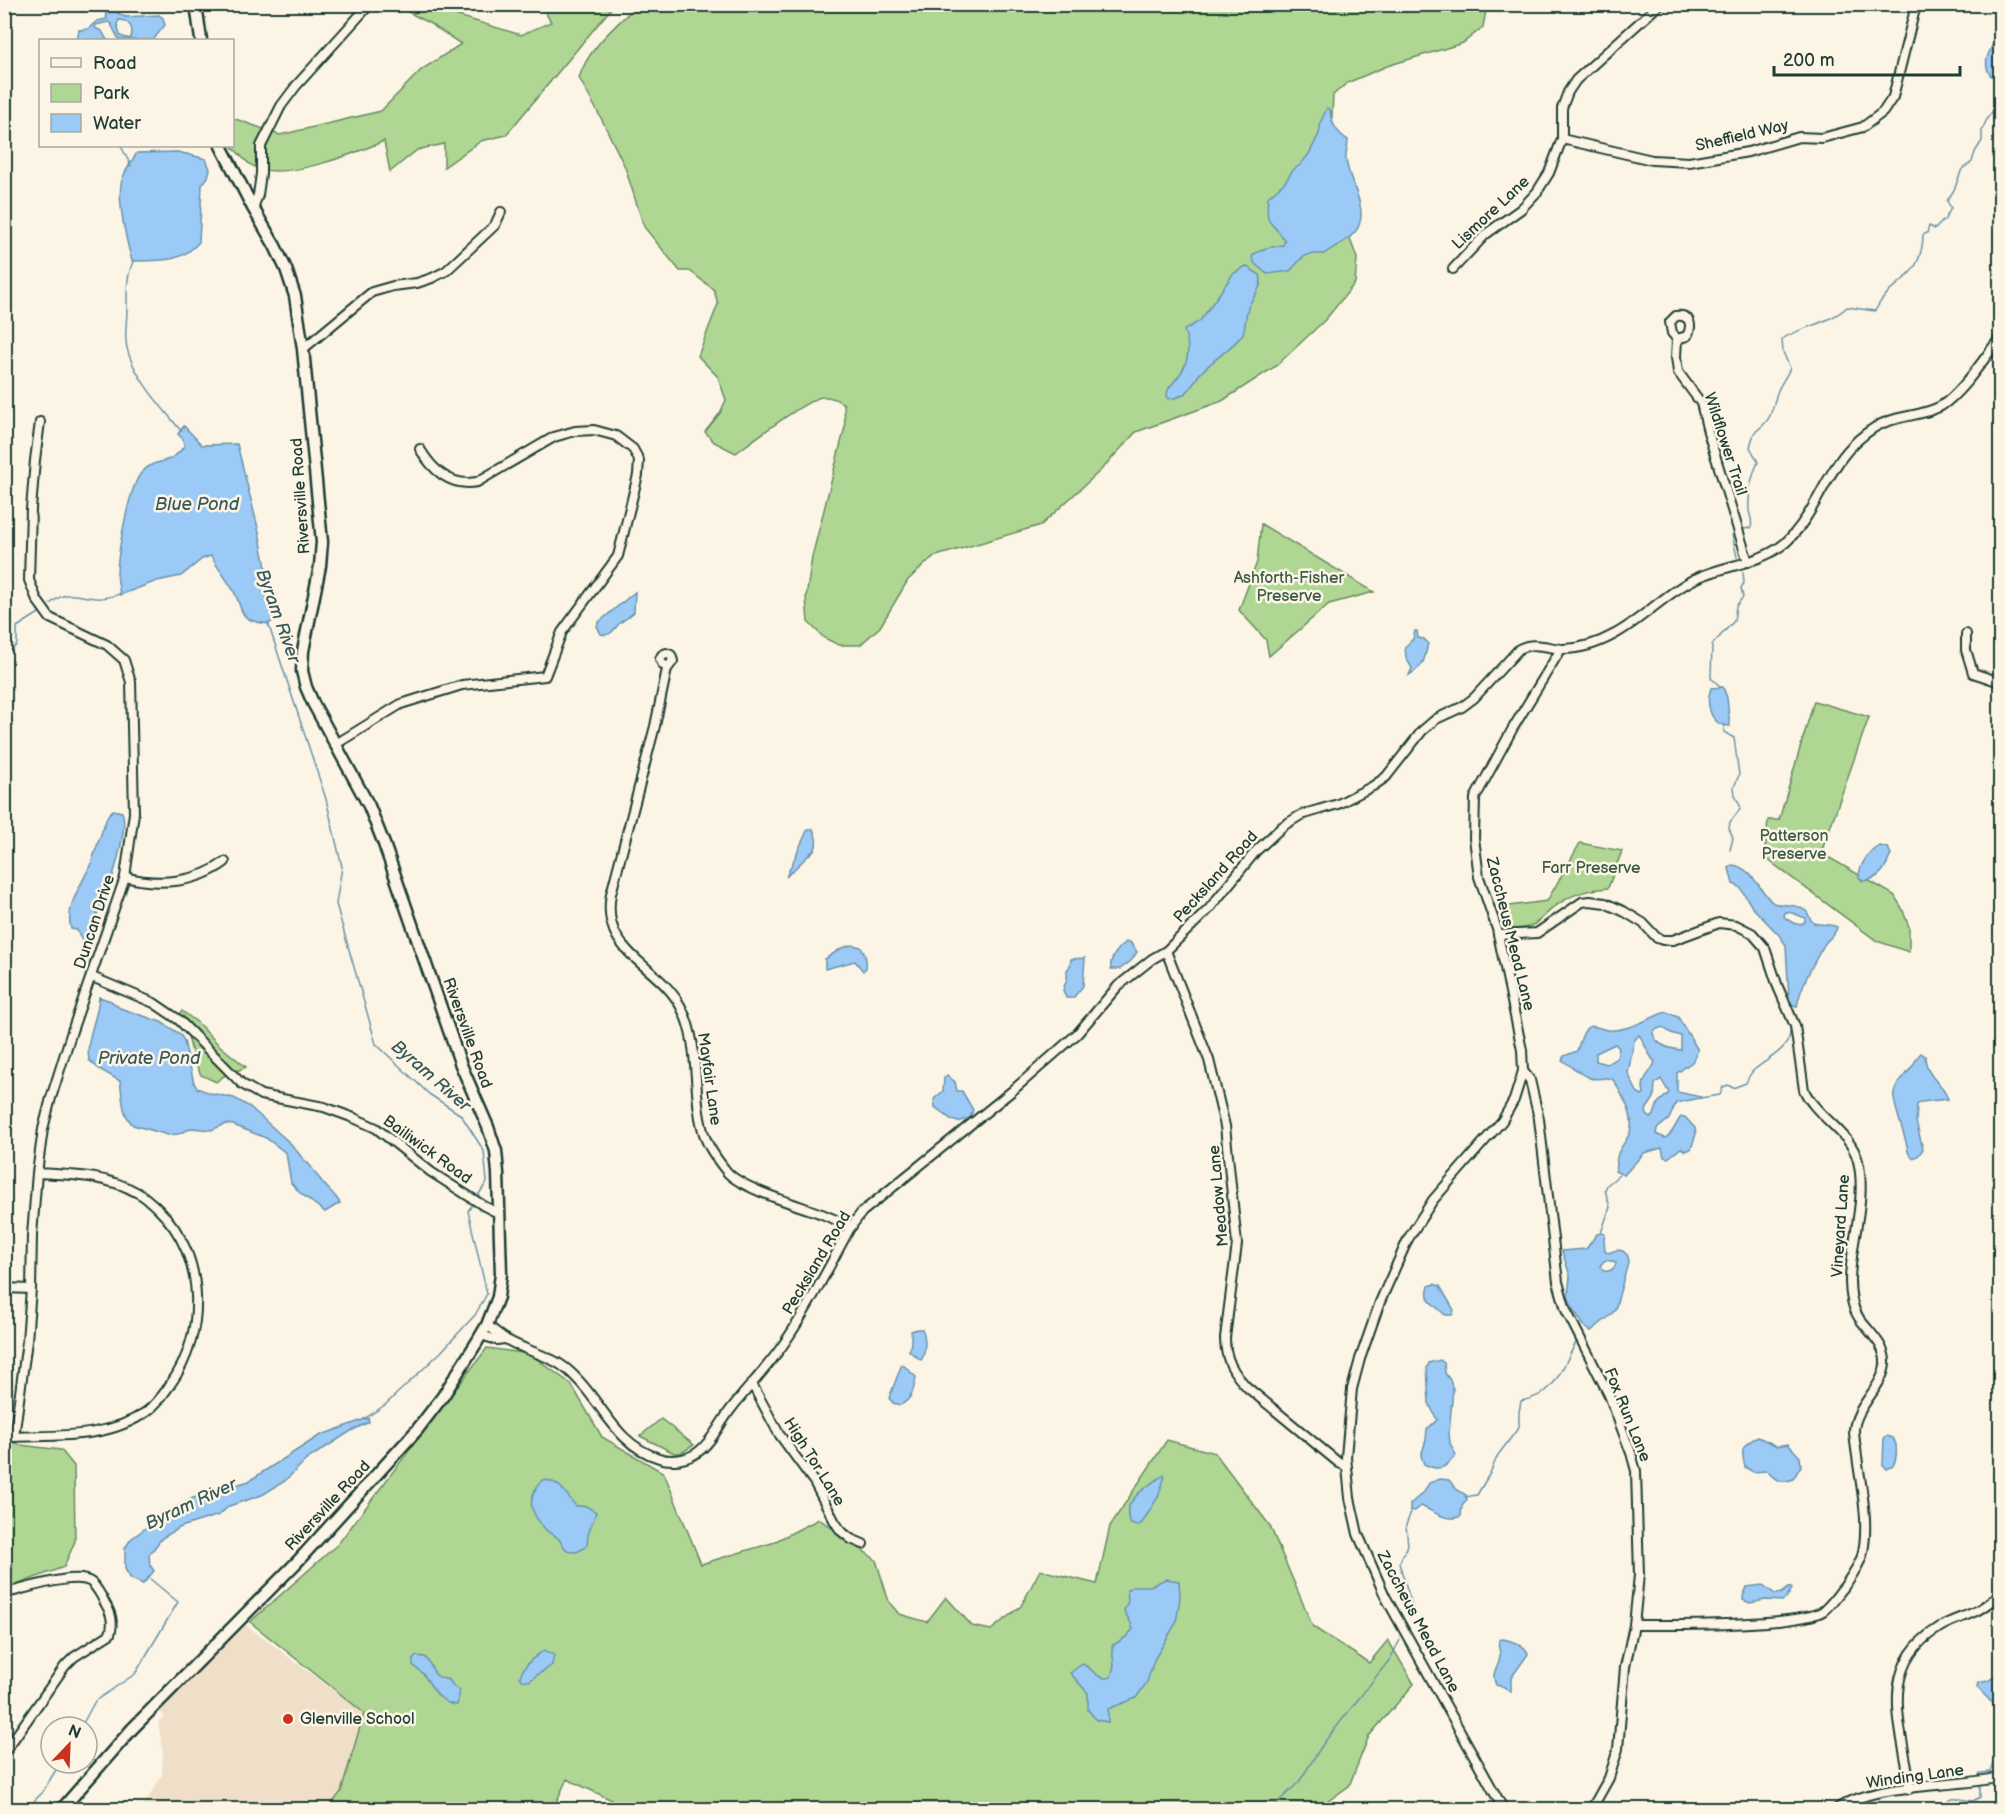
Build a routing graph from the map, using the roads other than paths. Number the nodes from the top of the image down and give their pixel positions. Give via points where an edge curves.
1 (196, 4) edge
2 (370, 4) edge
3 (1660, 4) edge
4 (1916, 5) edge
5 (201, 39) edge
6 (1562, 139) junction
7 (222, 147) edge
8 (253, 208) junction
9 (501, 212) dead end
10 (1453, 269) dead end
11 (2001, 338) edge
12 (1677, 339) dead end
13 (303, 349) junction
14 (40, 422) dead end
15 (420, 449) dead end
16 (1748, 562) junction
17 (1966, 634) dead end
18 (1561, 649) junction
19 (668, 666) dead end
20 (2001, 682) edge
21 (336, 744) junction
22 (225, 862) dead end
23 (125, 877) junction
24 (1498, 935) junction
25 (1166, 951) junction
26 (92, 977) junction
27 (1523, 1071) junction
28 (37, 1173) junction
29 (500, 1214) junction
30 (852, 1226) junction
31 (4, 1288) edge
32 (31, 1289) junction
33 (487, 1325) junction
34 (481, 1335) junction
35 (504, 1339) junction
36 (752, 1384) junction
37 (1346, 1466) junction
38 (863, 1544) dead end
39 (2001, 1594) edge
40 (4, 1598) edge
41 (1634, 1625) junction
42 (4, 1753) edge
43 (2001, 1777) edge
44 (1909, 1789) junction
45 (61, 1809) edge
46 (1504, 1809) edge
47 (1591, 1809) edge
48 (1835, 1809) edge

1 - 5 street
2 - 8 street via 281,106 261,146 261,174
3 - 6 street, Lismore Lane via 1576,80 1562,108
4 - 6 street, Sheffield Way via 1893,97 1863,127 1689,162 1652,160
6 - 10 street, Lismore Lane via 1537,192 1486,234
7 - 8 street, Riversville Road
8 - 13 street, Riversville Road via 286,269 295,296
9 - 13 street via 495,225 446,271 417,283 372,292
11 - 16 street, Pecksland Road via 1942,406 1888,421 1858,440 1838,463 1798,530 1769,554
12 - 16 street, Wildflower Trail via 1678,372 1701,403
13 - 21 street, Riversville Road via 322,542 302,671 313,703
14 - 23 street, Duncan Drive via 34,460 29,580 50,618 107,645 124,660 131,682 134,813
15 - 21 street via 435,470 447,478 471,483 555,437 594,430 616,436 633,449 639,460 618,556 562,632 545,676 462,685 401,704
16 - 18 street, Pecksland Road via 1690,581 1600,641
17 - 20 street via 1973,673
18 - 24 street, Zaccheus Mead Lane via 1475,798 1479,878
18 - 25 street, Pecksland Road via 1534,644 1519,649 1474,698 1422,731 1386,777 1338,804 1301,815 1283,826
19 - 30 street, Mayfair Lane via 611,894 612,925 631,954 674,994 686,1016 704,1135 728,1172 743,1184
21 - 29 street, Riversville Road via 369,806 461,1065 488,1127 496,1151
22 - 23 street via 188,879 144,882
23 - 26 street, Duncan Drive
24 - 27 street, Zaccheus Mead Lane via 1521,1040
24 - 41 street, Vineyard Lane via 1537,933 1582,903 1596,901 1625,912 1663,940 1719,923 1736,925 1752,933 1765,948 1795,1026 1804,1090 1814,1107 1850,1146 1858,1162 1860,1194 1851,1295 1858,1317 1881,1346 1885,1365 1854,1431 1865,1517 1862,1556 1832,1602 1815,1614 1781,1620
25 - 30 street, Pecksland Road via 1118,986 1077,1034 1034,1073 872,1204
25 - 37 street, Meadow Lane via 1209,1060 1226,1126 1237,1244 1225,1338 1228,1361 1248,1388
26 - 28 street, Duncan Drive via 51,1098
26 - 29 street, Bailiwick Road via 154,1003 179,1020 242,1084 261,1095 324,1107 368,1125 431,1172
27 - 37 street, Zaccheus Mead Lane via 1502,1121 1433,1200 1395,1267 1355,1375 1347,1424
27 - 41 street, Fox Run Lane via 1530,1080 1539,1119 1560,1292 1609,1395 1636,1471 1640,1545
28 - 32 street, Duncan Drive
28 - 32 street, Duncan Drive via 94,1177 131,1189 171,1221 186,1246 197,1298 190,1347 181,1370 146,1412 115,1427 73,1435 14,1437
29 - 33 street, Riversville Road via 500,1285
30 - 36 street, Pecksland Road via 786,1342
31 - 32 street
33 - 34 street, Riversville Road
33 - 35 street, Pecksland Road
34 - 35 street, Pecksland Road
34 - 45 street, Riversville Road via 417,1430 256,1605 132,1729
35 - 36 street, Pecksland Road via 563,1366 618,1432 650,1454 668,1460 685,1458 705,1447
36 - 38 street, High Tor Lane via 841,1531
37 - 46 street, Zaccheus Mead Lane via 1358,1534 1371,1567
39 - 44 street via 1925,1636 1898,1677 1897,1708
40 - 42 street via 10,1592 71,1578 84,1580 91,1582 104,1601 112,1625 110,1634 65,1666
41 - 47 street, Fox Run Lane via 1614,1766
43 - 44 street, Winding Lane
44 - 48 street, Winding Lane via 1869,1795

